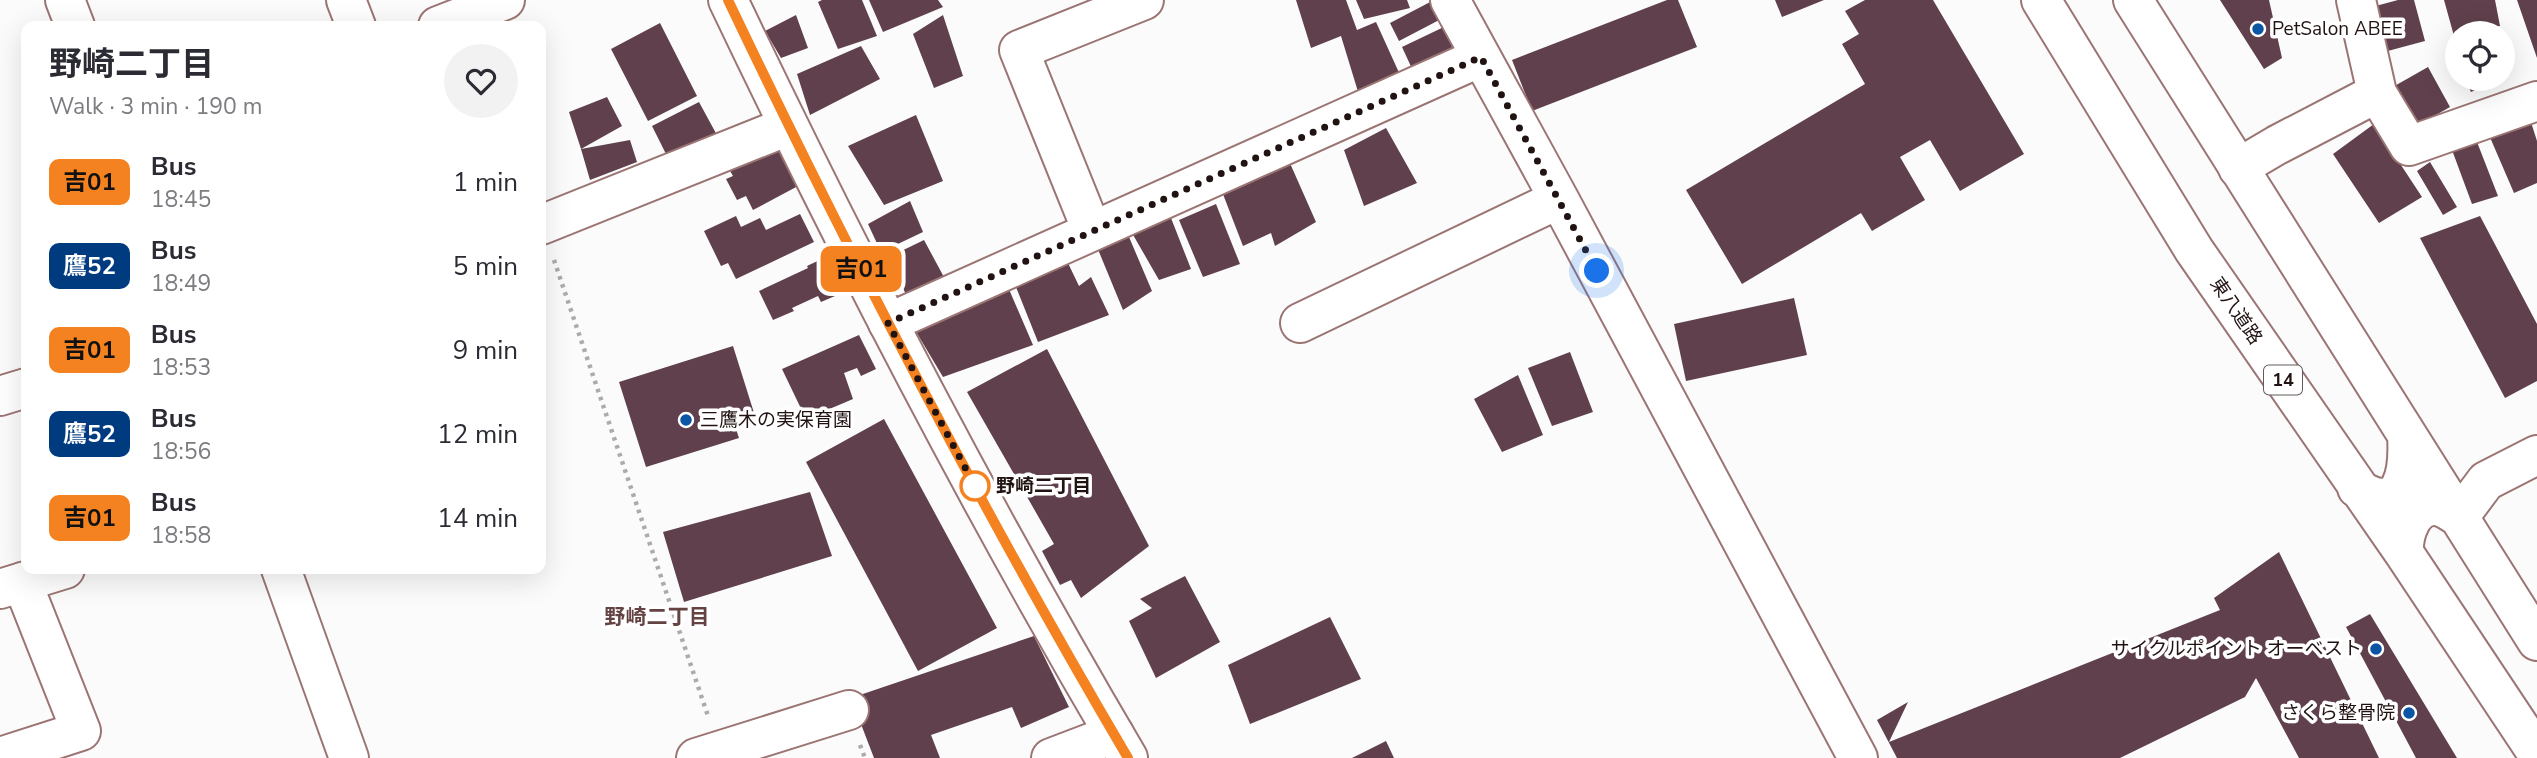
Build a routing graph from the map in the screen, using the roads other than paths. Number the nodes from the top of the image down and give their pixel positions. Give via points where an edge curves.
1 (65, 0) edge
2 (346, 0) edge
3 (505, 0) edge
4 (727, 0) edge
5 (1144, 0) edge
6 (1450, 0) edge
7 (2041, 0) edge
8 (2133, 0) edge
9 (2356, 0) edge
10 (73, 21) edge
11 (354, 21) edge
12 (451, 21) edge
13 (1481, 57) junction
14 (2377, 93) junction
15 (2537, 101) edge
16 (788, 126) junction
17 (2238, 168) junction
18 (1559, 199) junction
19 (546, 222) edge
20 (1092, 231) junction
21 (888, 323) junction
22 (1300, 323) dead end
23 (21, 390) edge
24 (0, 396) edge
25 (2407, 435) junction
26 (2537, 455) edge
27 (2357, 488) junction
28 (2459, 517) junction
29 (2404, 554) junction
30 (49, 574) edge
31 (283, 574) edge
32 (11, 586) edge
33 (2537, 641) edge
34 (849, 710) dead end
35 (1121, 746) edge
36 (2537, 753) edge
37 (708, 754) edge
38 (0, 757) edge
39 (349, 758) edge
40 (1051, 758) edge
41 (1858, 758) edge

1 - 10 main road
2 - 11 main road
3 - 12 main road
4 - 16 main road
5 - 20 main road via 1019,50
6 - 13 main road
7 - 27 main road, 東八道路 / 14 via 2194,250
8 - 17 main road
9 - 14 main road
13 - 18 main road
13 - 20 main road
14 - 15 main road via 2409,146
14 - 17 main road
16 - 19 main road
16 - 21 main road
17 - 25 main road
18 - 22 main road
18 - 41 main road
20 - 21 main road
21 - 35 main road
23 - 24 main road
25 - 27 main road via 2406,473 2394,494 2372,498
25 - 28 main road
26 - 28 main road via 2486,481
27 - 29 main road, 東八道路 / 14
28 - 29 main road via 2441,507 2424,509 2410,522
28 - 33 main road
29 - 36 main road, 東八道路 / 14
30 - 32 main road
31 - 39 main road
32 - 38 main road via 81,731
34 - 37 main road
35 - 40 main road

